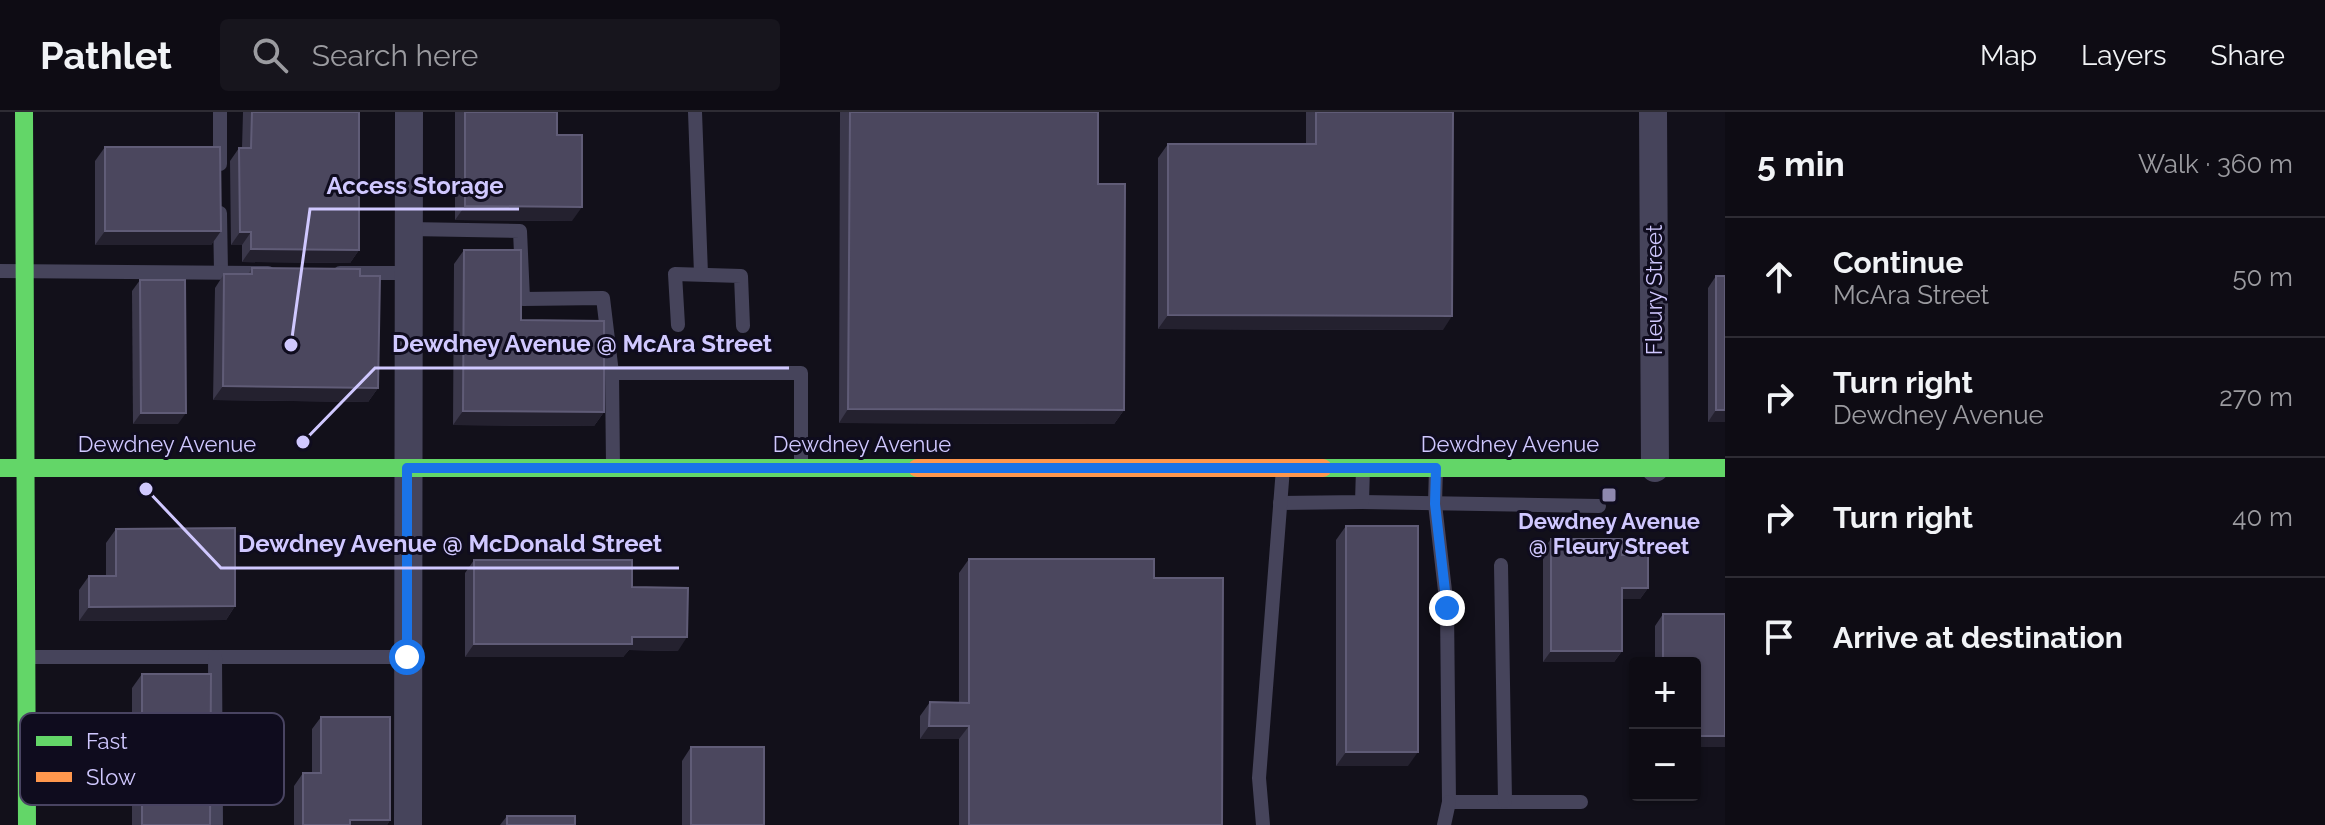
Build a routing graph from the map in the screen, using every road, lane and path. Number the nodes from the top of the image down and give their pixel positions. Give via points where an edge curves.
1 (24, 112) edge
2 (220, 112) edge
3 (409, 112) edge
4 (695, 112) edge
5 (1653, 112) edge
6 (409, 229) junction
7 (0, 271) edge
8 (26, 271) junction
9 (221, 272) junction
10 (284, 273) edge
11 (331, 273) edge
12 (410, 273) junction
13 (701, 274) junction
14 (678, 325) dead end
15 (743, 326) dead end
16 (612, 373) junction
17 (0, 468) edge
18 (26, 468) junction
19 (407, 468) junction
20 (613, 468) junction
21 (801, 468) junction
22 (1283, 468) junction
23 (1363, 468) junction
24 (1436, 468) junction
25 (1655, 468) junction
26 (1725, 468) edge
27 (1362, 502) junction
28 (1280, 503) junction
29 (1435, 504) junction
30 (1599, 506) dead end
31 (1501, 565) dead end
32 (26, 657) junction
33 (215, 657) junction
34 (407, 657) junction
35 (26, 713) edge
36 (215, 713) edge
37 (1505, 801) junction
38 (1449, 802) junction
39 (1581, 802) dead end
40 (27, 805) edge
41 (216, 805) edge
42 (27, 825) edge
43 (216, 825) edge
44 (408, 825) edge
45 (1263, 825) edge
46 (1444, 825) edge

1 - 8 street
2 - 9 lane
3 - 6 street
4 - 13 lane
5 - 25 street, Fleury Street
6 - 12 street
6 - 16 lane via 520,231 523,299 603,298
7 - 8 lane
8 - 9 lane
8 - 18 street
9 - 10 lane
11 - 12 lane
12 - 19 street
13 - 14 lane via 675,274
13 - 15 lane via 741,276
16 - 20 lane
16 - 21 lane via 801,373
17 - 18 street, Dewdney Avenue
18 - 19 street, Dewdney Avenue
18 - 32 street
19 - 20 street, Dewdney Avenue
19 - 34 street
20 - 21 street, Dewdney Avenue
21 - 22 street, Dewdney Avenue
22 - 23 street, Dewdney Avenue
22 - 28 lane
23 - 24 street, Dewdney Avenue
23 - 27 lane
24 - 25 street, Dewdney Avenue
24 - 29 lane
25 - 26 street, Dewdney Avenue
27 - 28 lane
27 - 29 lane
28 - 45 lane via 1259,778
29 - 30 lane
29 - 38 lane via 1447,608
31 - 37 lane
32 - 33 lane
32 - 35 street
33 - 34 lane
33 - 36 lane
34 - 44 street
37 - 38 lane
37 - 39 lane
38 - 46 lane
40 - 42 street
41 - 43 lane

